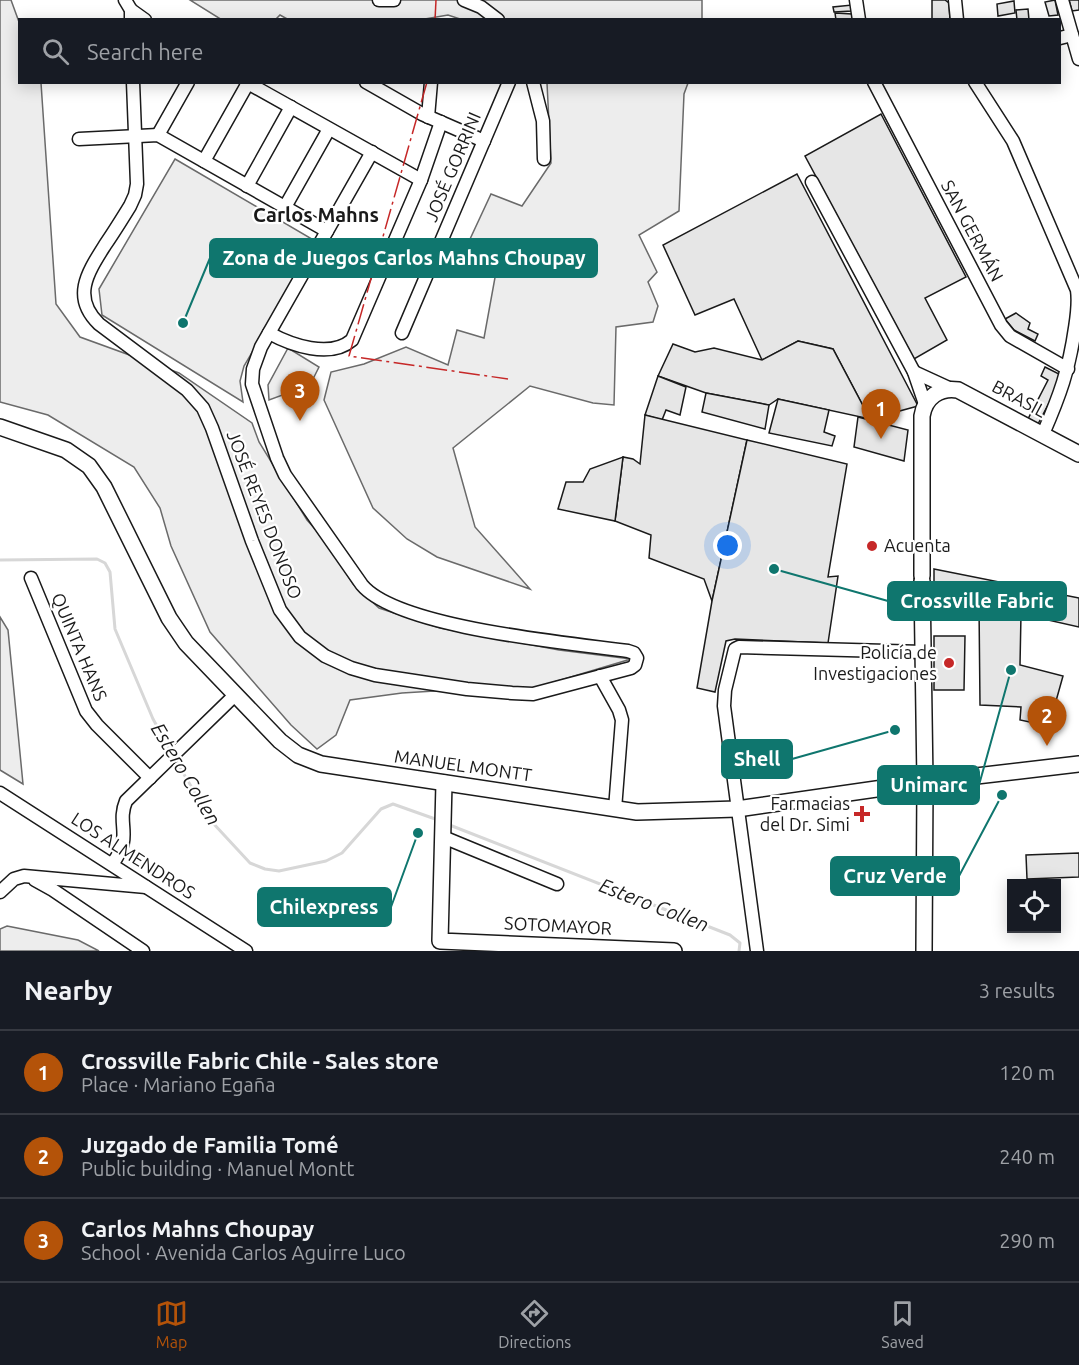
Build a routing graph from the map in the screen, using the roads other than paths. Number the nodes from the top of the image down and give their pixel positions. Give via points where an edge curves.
1 (379, 0) edge
2 (394, 0) edge
3 (464, 0) edge
4 (856, 0) edge
5 (955, 0) edge
6 (1062, 0) edge
7 (129, 10) edge
8 (142, 18) edge
9 (495, 18) edge
10 (859, 18) edge
11 (957, 18) edge
12 (1066, 36) edge
13 (1079, 59) edge
14 (133, 84) edge
15 (187, 84) edge
16 (246, 84) edge
17 (249, 84) edge
18 (370, 84) edge
19 (430, 84) edge
20 (508, 84) edge
21 (534, 84) edge
22 (875, 84) edge
23 (976, 84) edge
24 (291, 107) junction
25 (428, 117) junction
26 (441, 122) junction
27 (329, 129) junction
28 (158, 135) junction
29 (135, 136) junction
30 (79, 139) dead end
31 (484, 141) junction
32 (372, 152) junction
33 (544, 159) dead end
34 (204, 161) junction
35 (421, 180) junction
36 (812, 182) dead end
37 (247, 186) junction
38 (285, 207) junction
39 (327, 231) junction
40 (269, 333) junction
41 (402, 333) dead end
42 (1068, 369) junction
43 (914, 372) junction
44 (945, 390) junction
45 (925, 404) junction
46 (0, 427) edge
47 (1043, 434) junction
48 (1079, 454) edge
49 (31, 578) dead end
50 (923, 652) junction
51 (600, 676) junction
52 (235, 695) junction
53 (1079, 764) edge
54 (150, 778) junction
55 (925, 782) junction
56 (444, 783) junction
57 (0, 793) edge
58 (615, 809) junction
59 (737, 809) junction
60 (443, 835) junction
61 (112, 864) junction
62 (29, 876) junction
63 (557, 884) dead end
64 (147, 887) junction
65 (0, 892) edge
66 (440, 946) edge
67 (143, 951) edge
68 (246, 951) edge
69 (674, 951) edge
70 (757, 951) edge
71 (924, 951) edge

1 - 2 street
3 - 9 street
4 - 10 street
5 - 11 street
6 - 12 street
7 - 8 street
12 - 13 street
14 - 29 street
15 - 28 street
16 - 34 street
17 - 24 street
18 - 25 street
19 - 25 street
20 - 31 street, JOSÉ GORRINI
21 - 33 street via 543,121
22 - 42 street, SAN GERMÁN via 1001,326 1010,336
23 - 42 street via 1013,141 1077,290 1078,308
24 - 27 street
24 - 37 street
25 - 26 street
26 - 31 street
26 - 35 street
27 - 32 street
27 - 38 street
28 - 29 street
28 - 34 street
29 - 30 street
29 - 51 street, JOSÉ REYES DONOSO via 133,200 92,266 84,286 85,301 94,320 187,390 203,408 252,541 280,610 292,628 312,647 339,663 375,675 533,694
31 - 41 street, JOSÉ GORRINI
32 - 35 street
32 - 39 street
34 - 37 street
35 - 40 street via 352,340 342,347 307,348
36 - 43 street
37 - 38 street
38 - 39 street
39 - 40 street
40 - 51 street, JOSÉ REYES DONOSO via 255,361 252,384 277,458 366,590 381,600 451,624 628,651 636,656 633,667
42 - 47 street
43 - 44 street
43 - 45 street
44 - 45 main road
44 - 47 main road, BRASIL via 965,393
45 - 50 main road via 921,422
46 - 52 main road, MANUEL MONTT via 66,450 95,473 177,631
47 - 48 main road, BRASIL
49 - 54 street, QUINTA HANS via 86,711
50 - 55 main road
50 - 59 street via 735,649 724,701
51 - 58 street via 622,720
52 - 54 street
52 - 56 main road, MANUEL MONTT via 280,741 309,760
53 - 55 main road, MANUEL MONTT
54 - 61 street via 124,804 124,841
55 - 59 main road, MANUEL MONTT
55 - 71 main road
56 - 58 main road, MANUEL MONTT
56 - 60 main road
57 - 61 street, LOS ALMENDROS
58 - 59 main road, MANUEL MONTT
59 - 70 street
60 - 63 street
60 - 66 main road
61 - 64 street, LOS ALMENDROS
62 - 64 street
62 - 65 street via 14,879
62 - 67 street
64 - 68 street, LOS ALMENDROS
66 - 69 main road, SOTOMAYOR

